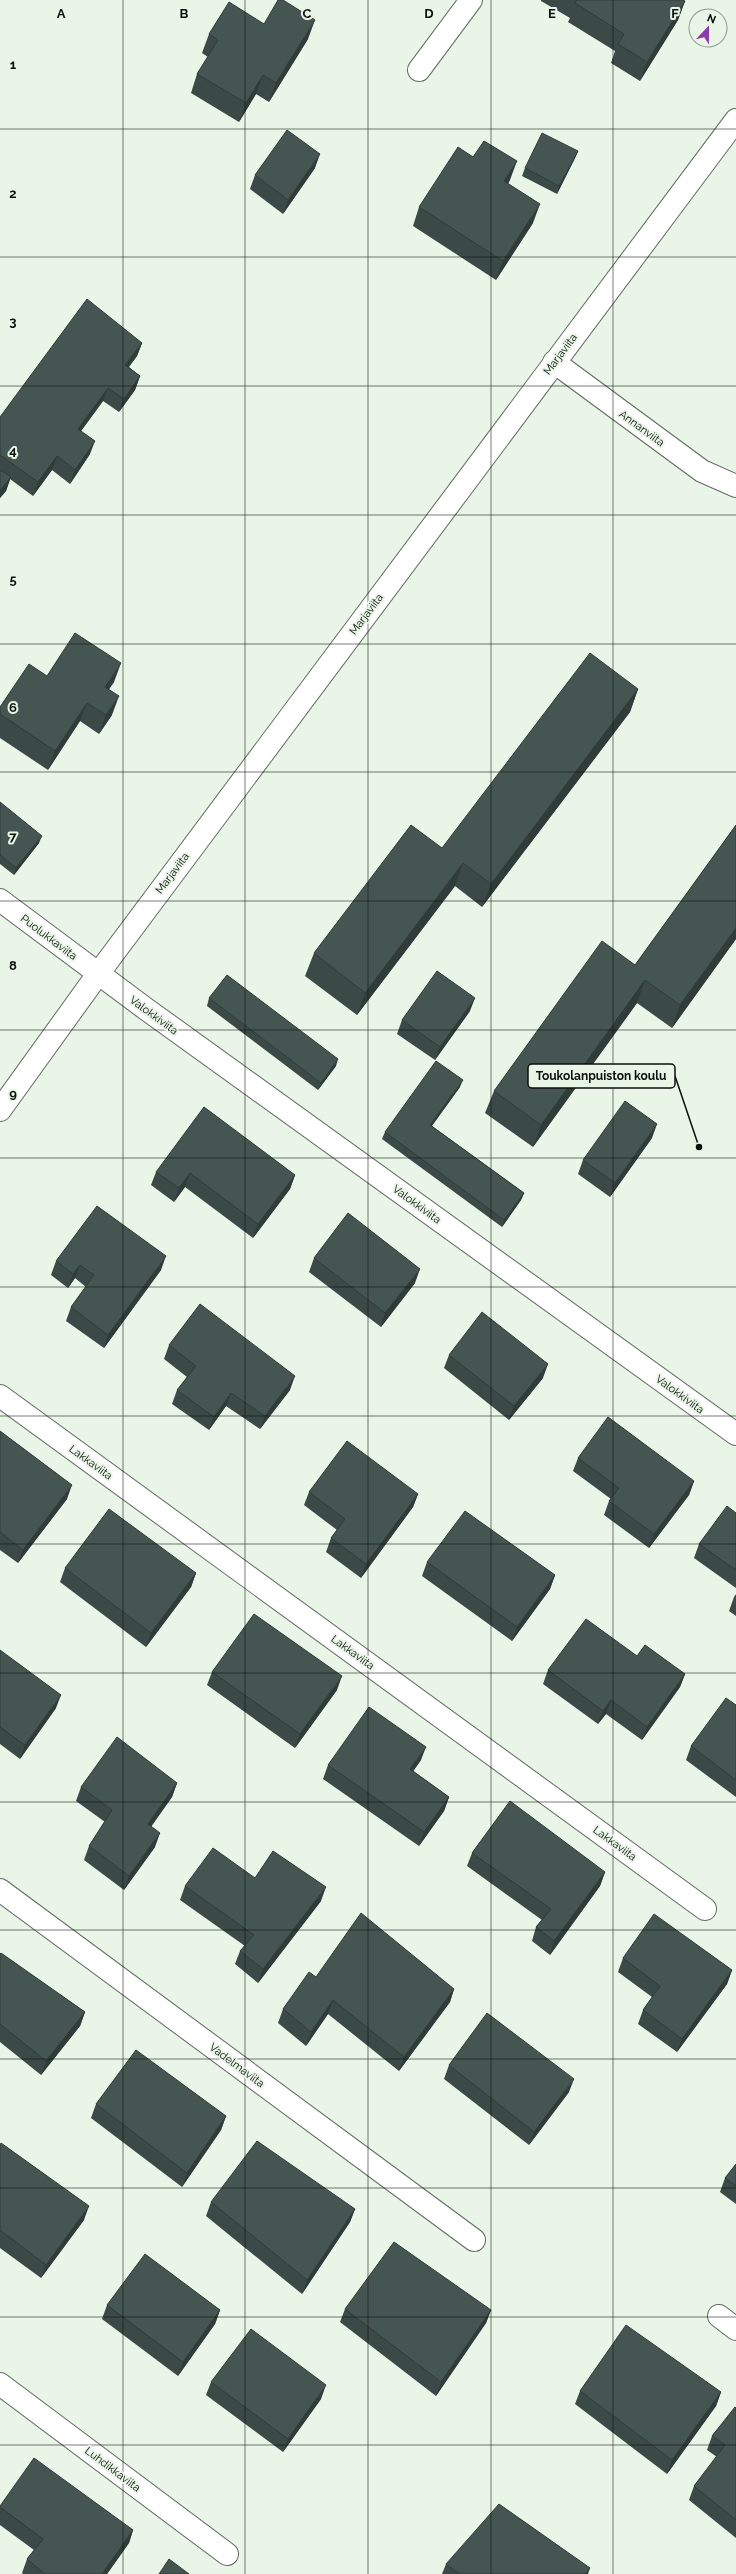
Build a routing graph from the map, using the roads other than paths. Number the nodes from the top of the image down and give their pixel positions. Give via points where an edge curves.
1 (471, 0) edge
2 (419, 70) dead end
3 (736, 120) edge
4 (554, 362) junction
5 (736, 486) edge
6 (0, 900) edge
7 (98, 974) junction
8 (0, 1110) edge
9 (0, 1396) edge
10 (736, 1434) edge
11 (0, 1890) edge
12 (705, 1909) dead end
13 (474, 2240) dead end
14 (0, 2384) edge
15 (226, 2554) dead end

1 - 2 street
3 - 4 street, Marjaviita
4 - 5 street, Annanviita via 702,471
4 - 7 street, Marjaviita
6 - 7 street, Puolukkaviita
7 - 8 street, Marjaviita
7 - 10 street, Valokkiviita
9 - 12 street, Lakkaviita
11 - 13 street, Vadelmaviita
14 - 15 street, Luhdikkaviita

